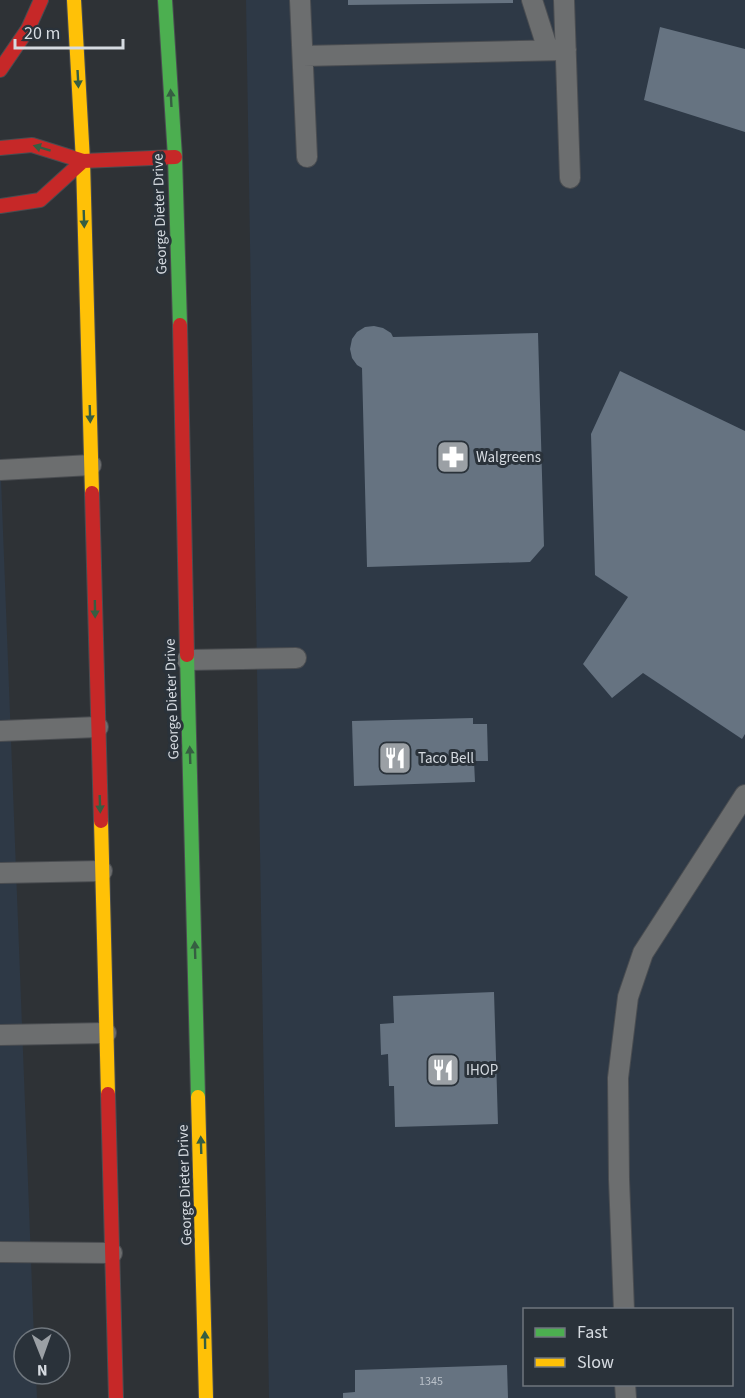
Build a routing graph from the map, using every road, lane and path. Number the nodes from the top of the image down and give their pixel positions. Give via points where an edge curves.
1 (41, 0) edge
2 (74, 0) edge
3 (165, 0) edge
4 (300, 0) edge
5 (532, 0) edge
6 (564, 0) edge
7 (557, 50) junction
8 (303, 56) junction
9 (0, 70) edge
10 (0, 148) edge
11 (175, 156) junction
12 (307, 157) dead end
13 (83, 160) junction
14 (570, 178) dead end
15 (0, 206) edge
16 (91, 465) junction
17 (0, 470) edge
18 (296, 658) dead end
19 (187, 660) junction
20 (98, 727) junction
21 (0, 731) edge
22 (745, 795) edge
23 (102, 871) junction
24 (0, 873) edge
25 (106, 1033) junction
26 (0, 1035) edge
27 (0, 1252) edge
28 (112, 1253) junction
29 (624, 1308) edge
30 (116, 1398) edge
31 (206, 1398) edge

1 - 9 main road via 28,29
2 -> 13 main road
11 -> 3 main road, George Dieter Drive
4 - 8 lane
5 - 7 lane
6 - 7 lane
7 - 8 lane
7 - 14 lane
8 - 12 lane
13 -> 10 main road via 32,145
11 - 13 main road
11 - 19 main road, George Dieter Drive
13 - 15 main road via 40,200
13 -> 16 main road
16 - 17 lane
16 -> 20 main road
18 - 19 lane
31 -> 19 main road, George Dieter Drive
20 - 21 lane
20 -> 23 main road
22 - 29 lane via 644,953 628,996 618,1078
23 - 24 lane
23 - 25 main road
25 - 26 lane
25 - 28 main road
27 - 28 lane
28 - 30 main road

